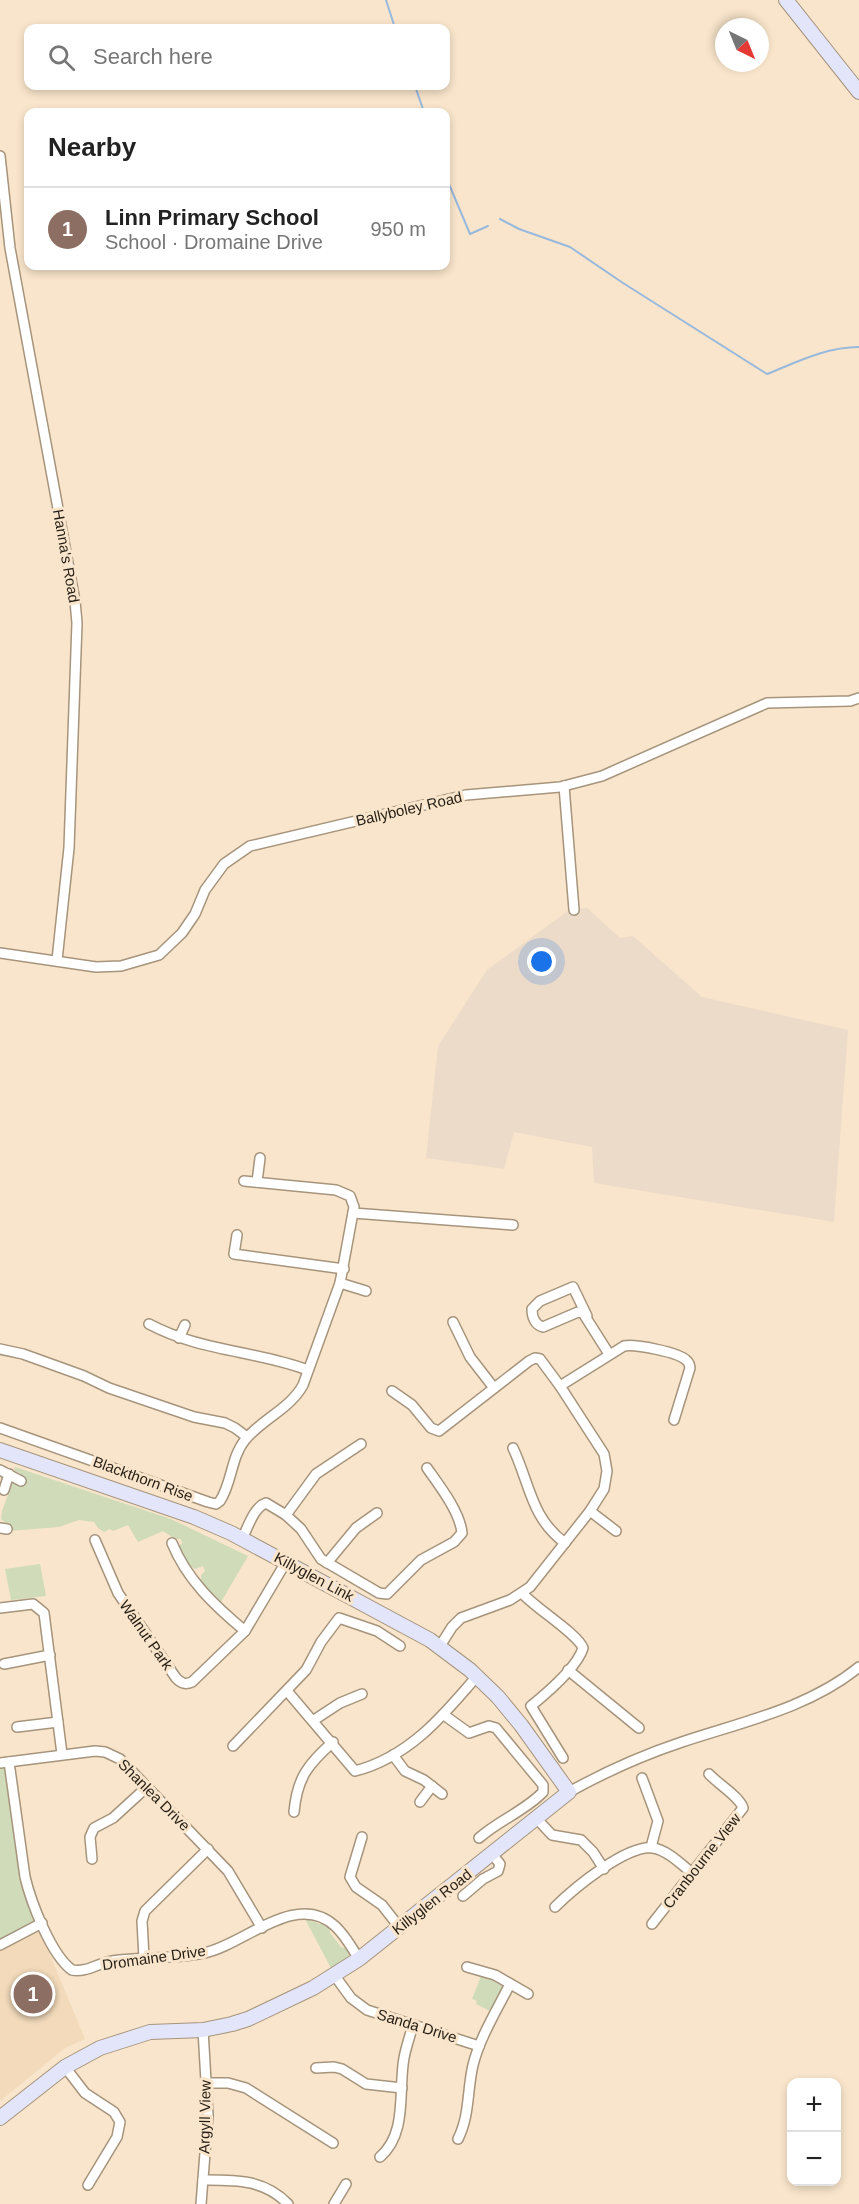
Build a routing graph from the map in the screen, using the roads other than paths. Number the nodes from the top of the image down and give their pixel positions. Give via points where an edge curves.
1 (786, 0) edge
2 (859, 92) edge
3 (0, 156) edge
4 (859, 698) edge
5 (564, 786) junction
6 (574, 910) dead end
7 (0, 953) edge
8 (57, 960) junction
9 (260, 1158) dead end
10 (244, 1181) dead end
11 (257, 1182) junction
12 (352, 1213) junction
13 (513, 1225) dead end
14 (237, 1235) dead end
15 (344, 1269) junction
16 (340, 1283) junction
17 (366, 1290) dead end
18 (587, 1316) junction
19 (453, 1322) dead end
20 (149, 1324) dead end
21 (185, 1325) dead end
22 (178, 1338) junction
23 (0, 1349) edge
24 (609, 1354) junction
25 (307, 1375) junction
26 (560, 1386) junction
27 (494, 1388) junction
28 (392, 1391) dead end
29 (674, 1420) dead end
30 (0, 1428) edge
31 (247, 1437) junction
32 (361, 1444) dead end
33 (513, 1448) dead end
34 (0, 1450) edge
35 (427, 1468) dead end
36 (4, 1472) edge
37 (21, 1481) dead end
38 (4, 1490) dead end
39 (590, 1511) junction
40 (377, 1513) dead end
41 (286, 1515) junction
42 (616, 1531) dead end
43 (242, 1539) junction
44 (95, 1540) dead end
45 (172, 1543) dead end
46 (565, 1543) junction
47 (286, 1562) junction
48 (327, 1563) junction
49 (522, 1593) junction
50 (0, 1608) edge
51 (245, 1631) junction
52 (400, 1646) dead end
53 (440, 1647) junction
54 (50, 1655) junction
55 (4, 1664) dead end
56 (859, 1667) edge
57 (568, 1670) junction
58 (477, 1676) junction
59 (287, 1691) junction
60 (362, 1694) dead end
61 (444, 1715) junction
62 (314, 1720) junction
63 (58, 1722) junction
64 (17, 1727) dead end
65 (639, 1728) dead end
66 (333, 1742) junction
67 (233, 1746) dead end
68 (62, 1754) junction
69 (393, 1755) junction
70 (563, 1758) dead end
71 (4, 1762) edge
72 (709, 1774) dead end
73 (642, 1778) dead end
74 (148, 1785) junction
75 (432, 1786) junction
76 (569, 1792) junction
77 (442, 1794) dead end
78 (420, 1802) dead end
79 (294, 1812) dead end
80 (537, 1819) junction
81 (362, 1837) dead end
82 (479, 1838) dead end
83 (651, 1847) junction
84 (208, 1849) junction
85 (492, 1854) junction
86 (92, 1859) dead end
87 (604, 1869) junction
88 (692, 1873) junction
89 (463, 1896) dead end
90 (555, 1907) dead end
91 (42, 1923) junction
92 (652, 1924) dead end
93 (262, 1928) junction
94 (400, 1928) junction
95 (0, 1946) edge
96 (144, 1958) junction
97 (359, 1959) junction
98 (467, 1967) dead end
99 (335, 1976) junction
100 (510, 1984) junction
101 (528, 1994) dead end
102 (413, 2025) junction
103 (202, 2030) junction
104 (479, 2046) junction
105 (65, 2067) junction
106 (316, 2067) dead end
107 (207, 2083) junction
108 (402, 2088) junction
109 (0, 2118) edge
110 (459, 2139) dead end
111 (333, 2143) dead end
112 (380, 2157) dead end
113 (203, 2180) junction
114 (346, 2184) dead end
115 (88, 2186) dead end
116 (201, 2204) edge
117 (288, 2204) edge
118 (334, 2204) edge

1 - 2 street
3 - 8 street, Hanna's Road via 10,249 77,623 69,848
4 - 5 street, Ballyboley Road via 767,703 602,776
5 - 6 street
5 - 8 street, Ballyboley Road via 466,795 250,846 224,864 182,933 159,955 122,966 96,967
7 - 8 street, Ballyboley Road
9 - 11 street
10 - 11 street
11 - 12 street via 336,1190 350,1196
12 - 13 street
12 - 15 street, Blackthorn Rise
14 - 15 street via 234,1254
15 - 16 street, Blackthorn Rise
16 - 17 street
16 - 25 street, Blackthorn Rise
18 - 18 street via 579,1312 543,1327 532,1317 532,1310 540,1301 573,1287
18 - 24 street
19 - 27 street via 470,1357
20 - 22 street
21 - 22 street
22 - 25 street via 283,1360
23 - 31 street via 194,1418 225,1423
24 - 26 street
24 - 29 street via 633,1344 687,1360 690,1369
25 - 31 street, Blackthorn Rise via 294,1398
26 - 27 street via 535,1358
26 - 39 street via 606,1461 605,1485
27 - 28 street via 439,1431 430,1428 410,1403
30 - 31 street, Blackthorn Rise via 215,1504 222,1499
32 - 41 street via 313,1477
33 - 46 street via 538,1514
34 - 43 street, Killyglen Link via 194,1517
35 - 48 street via 460,1526 462,1533 457,1540 421,1560 387,1594
36 - 37 street
36 - 38 street
39 - 42 street
39 - 46 street
40 - 48 street via 356,1528
41 - 43 street via 262,1503
41 - 48 street
43 - 47 street, Killyglen Link
44 - 51 street, Walnut Park via 118,1593 181,1683 192,1682
45 - 51 street via 197,1586
46 - 49 street
47 - 51 street, Walnut Park
47 - 53 street, Killyglen Link
49 - 53 street via 461,1618
49 - 57 street via 581,1643 582,1652
50 - 54 street via 31,1604 40,1608
52 - 59 street via 371,1628 339,1618 306,1670
53 - 58 street, Killyglen Link
54 - 55 street
54 - 63 street
56 - 76 street, Killyglen Road via 792,1706 640,1757
57 - 65 street
57 - 70 street via 531,1706
58 - 61 street
58 - 76 street, Killyglen Link via 508,1708
59 - 62 street
59 - 67 street
60 - 62 street via 340,1702
61 - 69 street via 420,1738
61 - 82 street via 469,1733 489,1726 496,1728 543,1785 543,1792 536,1799
62 - 66 street
63 - 64 street
63 - 68 street
66 - 69 street via 356,1771
66 - 79 street via 304,1773
68 - 71 street, Shanlea Drive
68 - 74 street, Shanlea Drive via 110,1753
69 - 75 street via 407,1773
71 - 91 street, Dromaine Drive via 25,1877
72 - 88 street, Cranbourne View via 743,1808
73 - 83 street via 658,1821
74 - 84 street, Shanlea Drive
74 - 86 street via 113,1818 94,1828 90,1837
75 - 77 street
75 - 78 street
76 - 80 street, Killyglen Road
80 - 85 street, Killyglen Road
80 - 87 street via 552,1835 581,1840
81 - 94 street via 350,1877 356,1887 382,1905
83 - 87 street via 632,1851
83 - 88 street
84 - 93 street, Shanlea Drive via 235,1881
84 - 96 street via 145,1911
85 - 89 street via 500,1864 498,1871
85 - 94 street, Killyglen Road
87 - 90 street
88 - 92 street, Cranbourne View
91 - 95 street
91 - 96 street, Dromaine Drive via 61,1959 72,1970
93 - 96 street, Dromaine Drive via 205,1953
93 - 97 street, Dromaine Drive via 298,1913 319,1916 337,1927
94 - 97 street, Killyglen Road
97 - 99 street, Killyglen Road
98 - 100 street
99 - 102 street, Sanda Drive via 358,2005
99 - 103 street, Killyglen Road via 248,2019
100 - 101 street
100 - 104 street
102 - 104 street, Sanda Drive
102 - 108 street via 404,2059
103 - 105 street, Killyglen Road via 167,2030 133,2036
103 - 107 street, Argyll View
104 - 110 street
105 - 109 street, Killyglen Road
105 - 115 street via 85,2093 114,2112 120,2122 117,2136
106 - 108 street via 342,2069 366,2084
107 - 111 street via 246,2088
107 - 113 street, Argyll View
108 - 112 street via 398,2127
113 - 116 street, Argyll View
113 - 117 street via 255,2184
114 - 118 street

